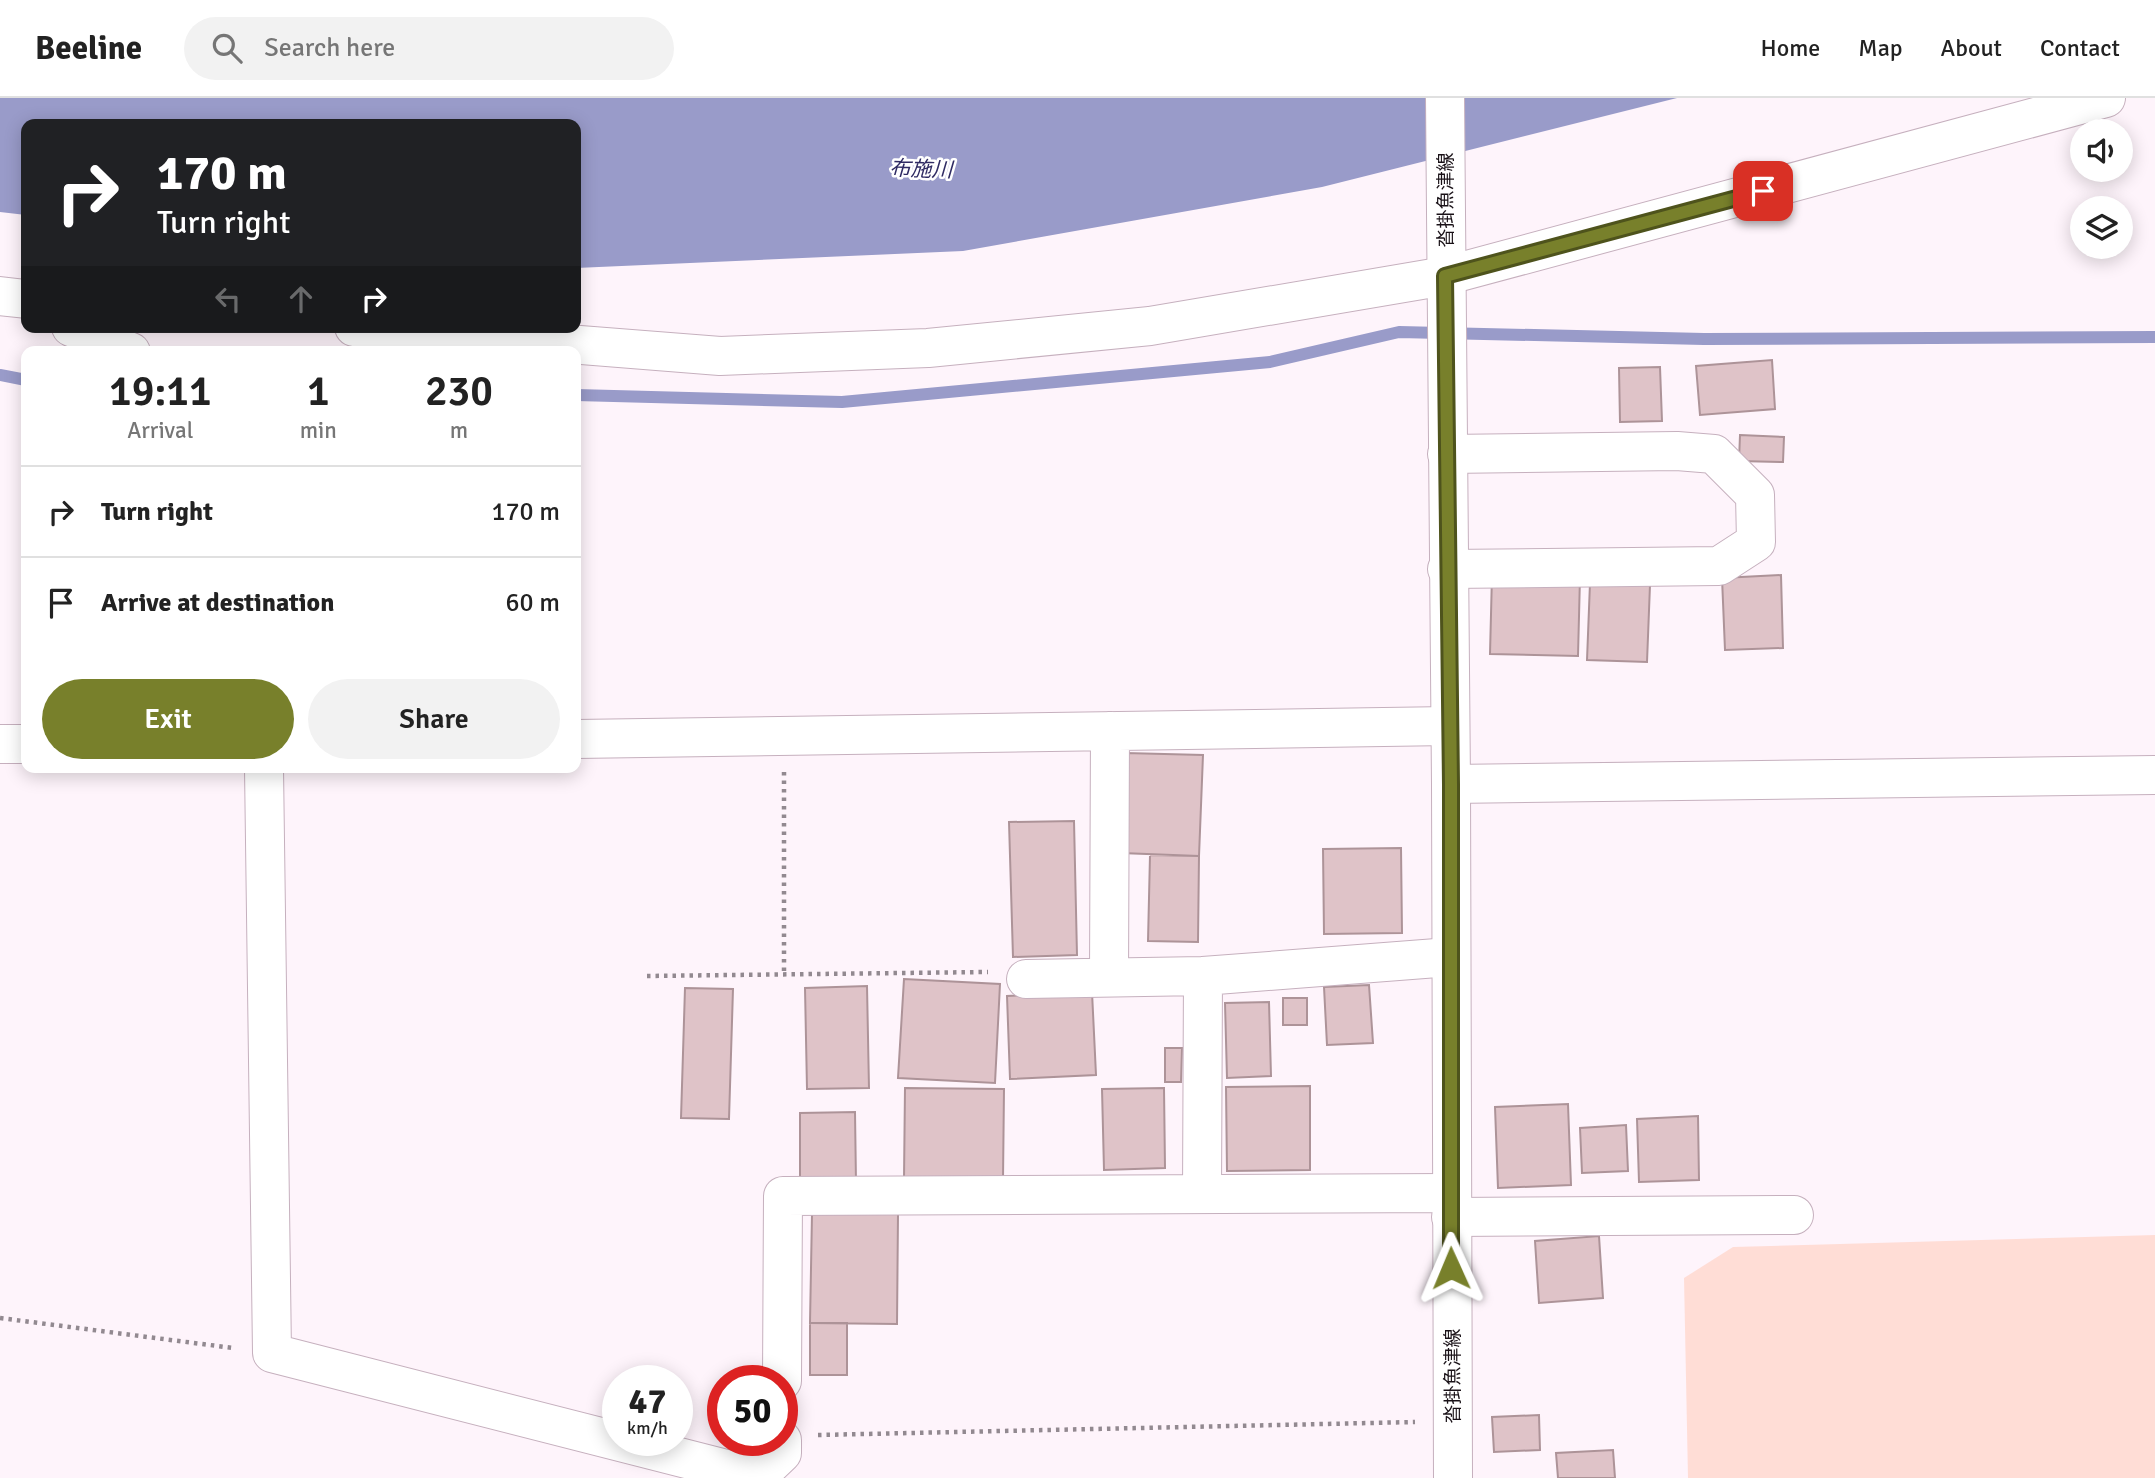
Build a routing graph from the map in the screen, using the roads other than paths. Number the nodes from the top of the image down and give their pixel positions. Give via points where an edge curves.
1 (1445, 98) edge
2 (2106, 98) edge
3 (1445, 276) junction
4 (0, 296) edge
5 (21, 298) edge
6 (85, 333) edge
7 (428, 333) joint
8 (117, 346) edge
9 (405, 346) edge
10 (1447, 454) junction
11 (1447, 569) junction
12 (1449, 726) junction
13 (1110, 731) junction
14 (581, 739) edge
15 (0, 744) edge
16 (21, 744) edge
17 (264, 773) edge
18 (2155, 775) edge
19 (1451, 784) junction
20 (1450, 957) junction
21 (1203, 976) junction
22 (1109, 977) junction
23 (1027, 979) road end
24 (1202, 1194) junction
25 (1451, 1205) junction
26 (1794, 1215) dead end
27 (782, 1365) edge
28 (779, 1456) edge
29 (1453, 1478) edge

1 - 3 street, 沓掛魚津線
2 - 3 street
3 - 7 street via 1150,326 928,348 720,356
3 - 10 street, 沓掛魚津線
4 - 5 street
6 - 8 street
7 - 9 street
10 - 11 street, 沓掛魚津線
10 - 11 street via 1714,454 1755,495 1756,542 1718,566
11 - 12 street, 沓掛魚津線
12 - 13 street
12 - 19 street, 沓掛魚津線
13 - 14 street
13 - 22 street
15 - 16 street
17 - 28 street via 272,1353 757,1477
18 - 19 street
19 - 20 street, 沓掛魚津線
20 - 21 street
20 - 25 street, 沓掛魚津線
21 - 22 street
21 - 24 street
22 - 23 street
24 - 25 street
24 - 27 street via 783,1196
25 - 26 street
25 - 29 street, 沓掛魚津線

